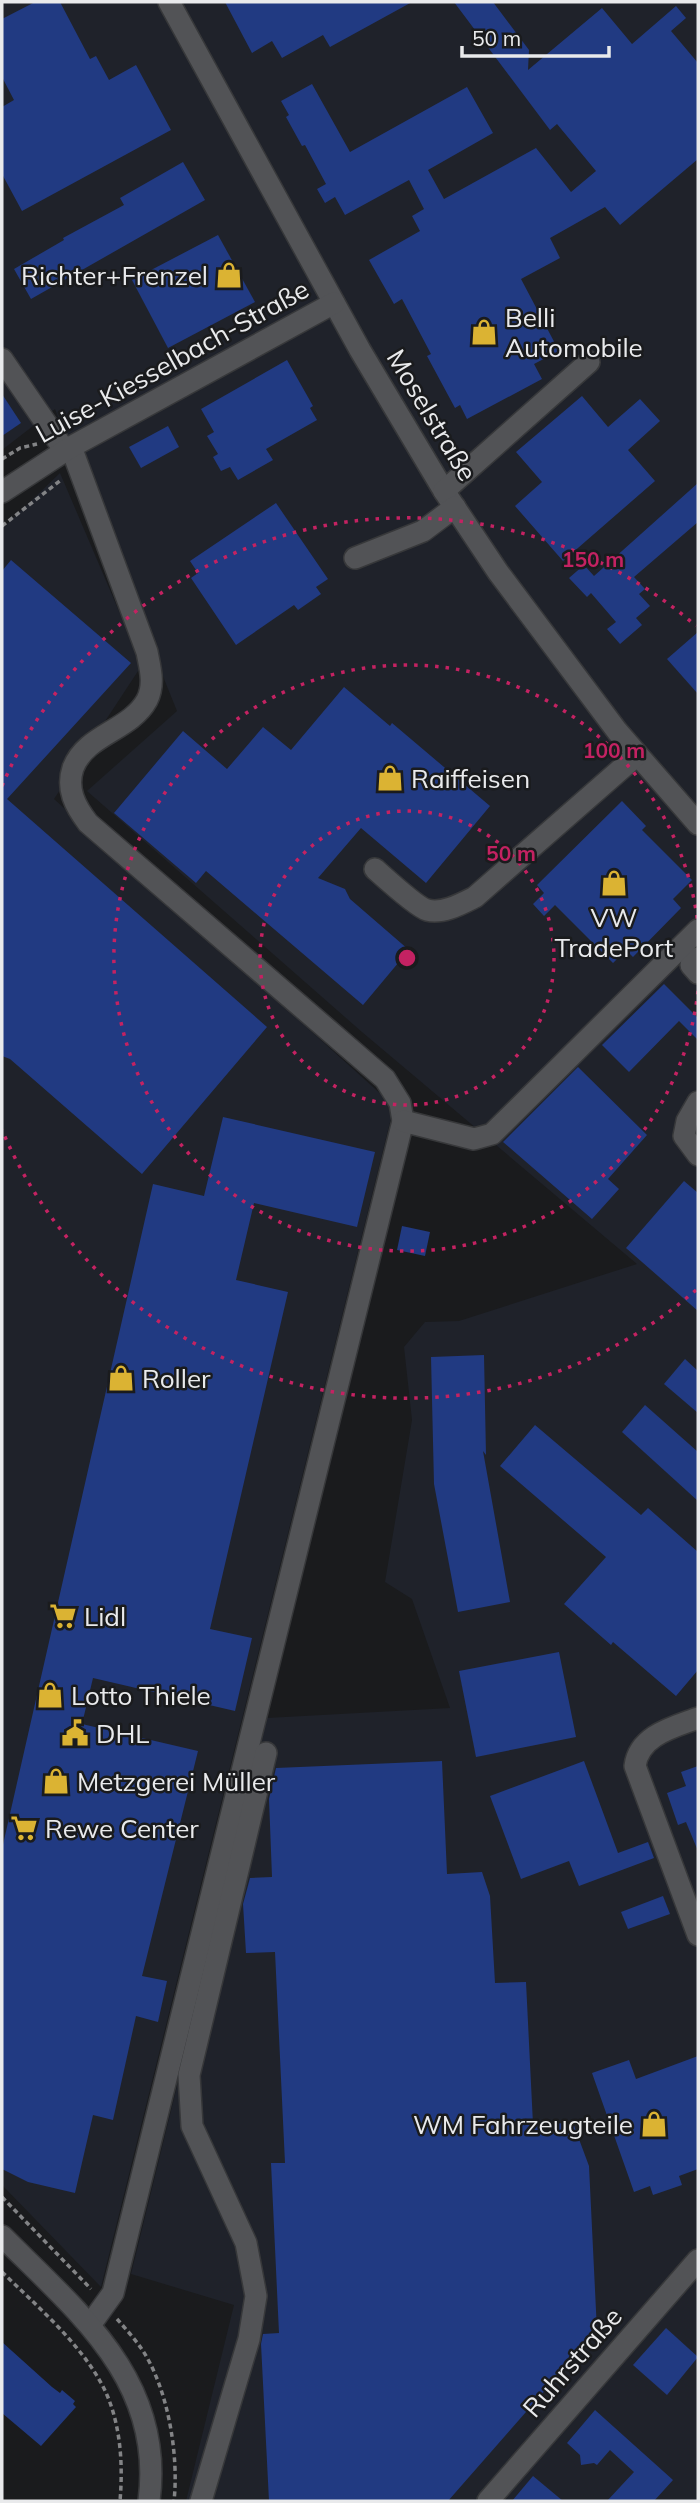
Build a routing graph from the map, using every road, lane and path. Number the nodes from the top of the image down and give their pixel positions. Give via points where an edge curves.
1 (169, 2) edge
2 (334, 303) junction
3 (2, 359) edge
4 (589, 362) dead end
5 (68, 449) junction
6 (2, 492) edge
7 (450, 499) junction
8 (355, 558) dead end
9 (637, 755) junction
10 (698, 824) edge
11 (375, 869) dead end
12 (698, 930) edge
13 (698, 958) edge
14 (698, 973) edge
15 (698, 1102) edge
16 (403, 1121) junction
17 (698, 1154) edge
18 (698, 1718) edge
19 (266, 1753) dead end
20 (698, 1935) edge
21 (2, 2235) edge
22 (698, 2260) edge
23 (2, 2272) edge
24 (90, 2325) junction
25 (120, 2501) edge
26 (149, 2501) edge
27 (201, 2501) edge
28 (488, 2501) edge

1 - 2 street, Moselstraße
2 - 5 street, Luise-Kiesselbach-Straße
2 - 7 street, Moselstraße
3 - 5 street
4 - 7 street
5 - 6 street, Luise-Kiesselbach-Straße
5 - 16 street via 147,652 151,673 150,689 139,711 86,747 76,760 71,775 73,801 88,822 386,1079 400,1103
7 - 8 street via 424,531
7 - 9 street, Moselstraße via 498,572
9 - 10 street, Moselstraße
9 - 11 street via 475,897 457,906 425,909
12 - 16 street via 492,1134 474,1139
13 - 14 street via 691,965
15 - 17 street via 684,1136
16 - 24 street via 113,2293
18 - 20 street via 652,1737 636,1756 635,1766
19 - 27 street via 189,2075 192,2126 246,2243 256,2296 249,2339
21 - 24 street
22 - 28 street, Ruhrstraße
23 - 25 path via 86,2362 106,2394 121,2459
24 - 26 street via 120,2363 140,2408 151,2461

